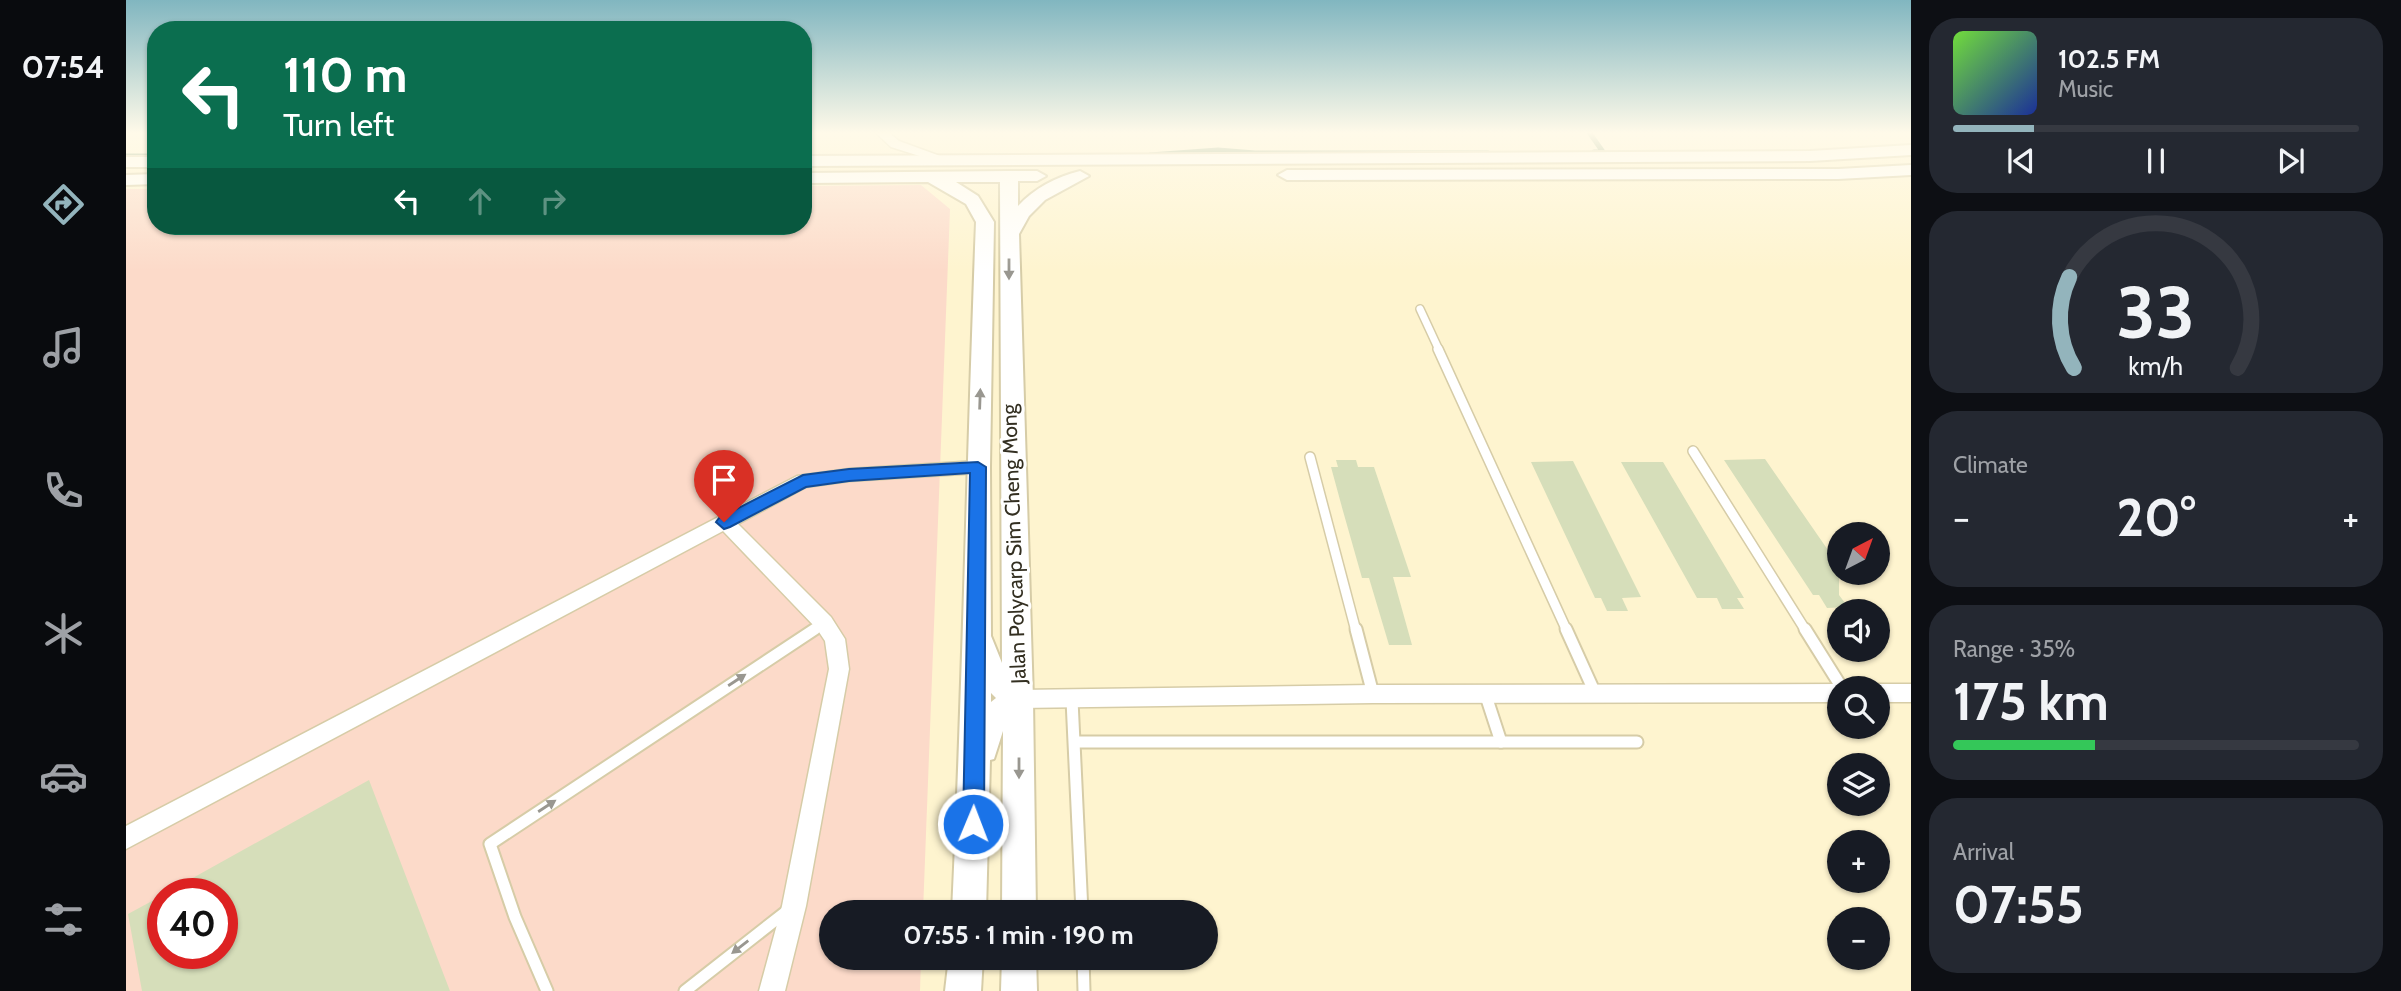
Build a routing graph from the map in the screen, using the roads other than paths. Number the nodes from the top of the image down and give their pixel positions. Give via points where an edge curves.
1 (932, 178) edge
2 (1009, 178) edge
3 (1073, 178) edge
4 (147, 179) edge
5 (126, 180) edge
6 (1009, 234) junction
7 (1420, 309) dead end
8 (1009, 376) junction
9 (1693, 451) dead end
10 (1310, 457) dead end
11 (978, 467) junction
12 (724, 522) junction
13 (977, 610) junction
14 (824, 623) junction
15 (1834, 676) edge
16 (1485, 693) junction
17 (1595, 693) junction
18 (1827, 693) edge
19 (1890, 693) edge
20 (1911, 693) edge
21 (1373, 694) junction
22 (1019, 699) junction
23 (1072, 700) junction
24 (1076, 742) junction
25 (1502, 742) junction
26 (1637, 742) dead end
27 (126, 838) edge
28 (972, 875) junction
29 (970, 900) edge
30 (1019, 900) edge
31 (1082, 900) edge
32 (794, 906) junction
33 (965, 970) edge
34 (1019, 970) edge
35 (1083, 970) edge
36 (547, 991) edge
37 (685, 991) edge
38 (772, 991) edge
39 (963, 991) edge
40 (1019, 991) edge
41 (1084, 991) edge

11 -> 1 main road, Jalan Polycarp Sim Cheng Mong via 985,222 961,191
2 - 6 main road, Jalan Polycarp Sim Cheng Mong
3 - 6 main road via 1035,198 1019,214
4 - 5 main road
6 -> 8 main road, Jalan Polycarp Sim Cheng Mong
7 - 17 lane
8 - 11 main road via 995,436
8 - 22 main road, Jalan Polycarp Sim Cheng Mong
9 - 15 lane
10 - 21 lane
11 - 12 street via 803,481
11 - 13 main road, Jalan Polycarp Sim Cheng Mong
12 - 14 street
12 - 27 street
13 - 22 main road via 987,666
13 - 28 main road, Jalan Polycarp Sim Cheng Mong
14 - 32 street via 835,639 839,668
36 -> 14 lane via 490,844
16 - 17 street
16 - 21 street
16 - 25 lane
17 - 18 street
19 - 20 street
21 - 23 street
22 - 23 street
22 - 28 main road via 993,718 984,734 980,858
22 -> 30 main road, Jalan Polycarp Sim Cheng Mong
23 - 24 lane
24 - 25 lane
24 - 31 lane
25 - 26 lane
28 - 29 main road, Jalan Polycarp Sim Cheng Mong
32 -> 37 lane
32 - 38 street
33 - 39 main road
34 - 40 main road
35 - 41 lane

